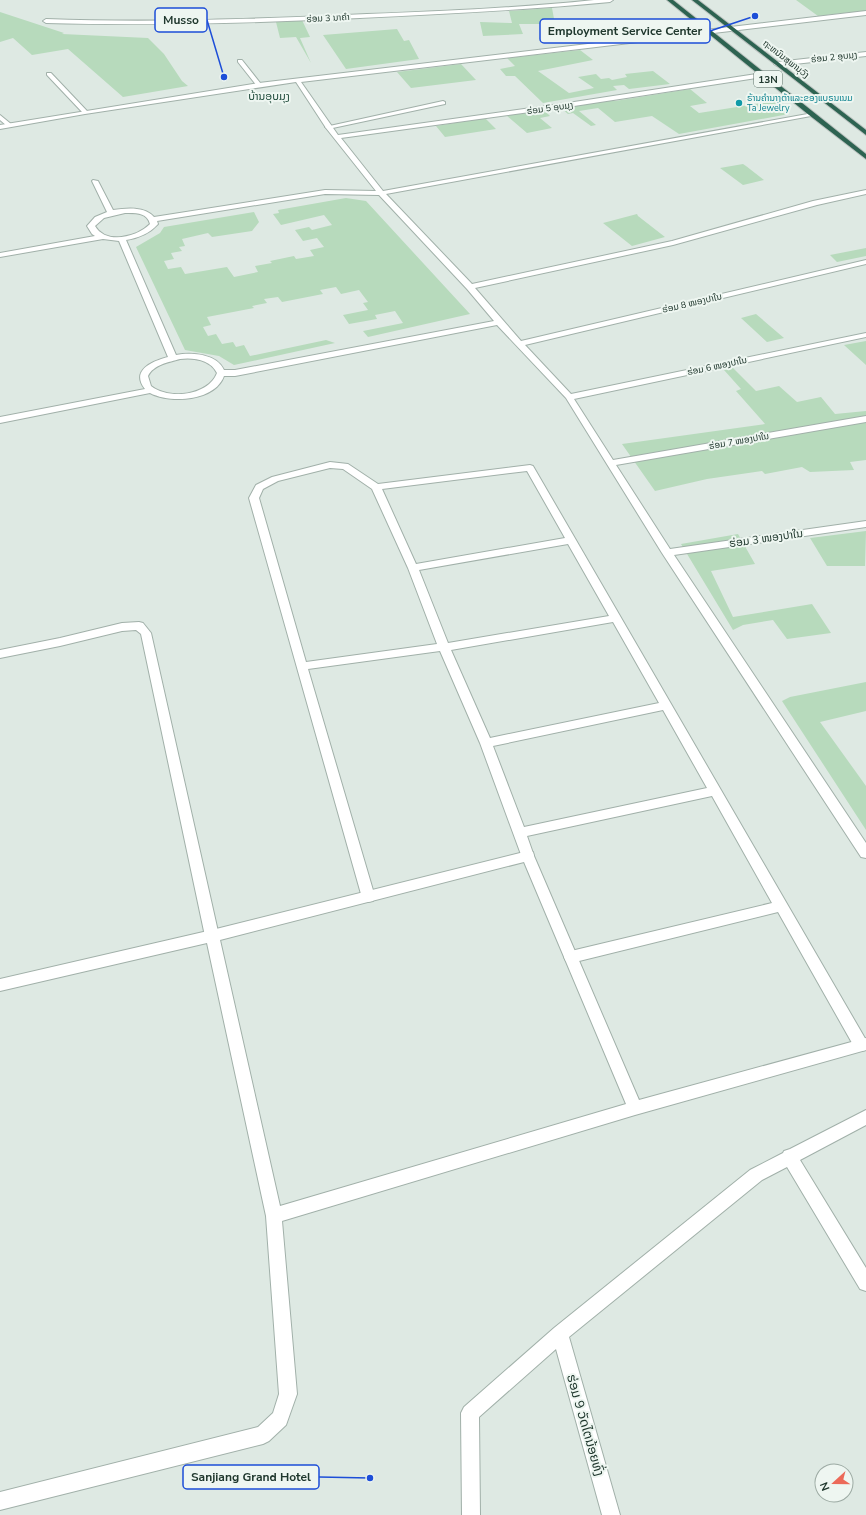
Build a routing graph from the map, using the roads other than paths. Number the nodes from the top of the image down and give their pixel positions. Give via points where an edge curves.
1 (610, 0) edge
2 (670, 0) edge
3 (695, 0) edge
4 (866, 13) edge
5 (46, 21) dead end
6 (732, 28) junction
7 (708, 31) junction
8 (866, 54) edge
9 (240, 61) dead end
10 (777, 64) junction
11 (49, 74) dead end
12 (762, 75) junction
13 (297, 80) junction
14 (259, 85) junction
15 (443, 103) dead end
16 (85, 112) junction
17 (811, 114) junction
18 (0, 117) edge
19 (9, 125) junction
20 (328, 126) junction
21 (0, 127) edge
22 (866, 133) edge
23 (336, 137) junction
24 (866, 157) edge
25 (95, 181) dead end
26 (866, 192) edge
27 (381, 193) junction
28 (111, 213) junction
29 (154, 220) junction
30 (104, 238) junction
31 (121, 238) junction
32 (0, 255) edge
33 (866, 262) edge
34 (470, 287) junction
35 (499, 322) junction
36 (866, 335) edge
37 (518, 344) junction
38 (173, 358) junction
39 (221, 373) junction
40 (152, 390) junction
41 (569, 397) junction
42 (0, 420) edge
43 (866, 420) edge
44 (611, 462) junction
45 (376, 487) junction
46 (866, 524) edge
47 (571, 540) junction
48 (667, 553) junction
49 (413, 568) junction
50 (616, 618) junction
51 (444, 646) junction
52 (0, 654) edge
53 (302, 666) junction
54 (666, 705) junction
55 (486, 743) junction
56 (715, 791) junction
57 (519, 833) junction
58 (866, 853) edge
59 (528, 856) junction
60 (368, 897) junction
61 (781, 906) junction
62 (212, 936) junction
63 (571, 957) junction
64 (0, 985) edge
65 (864, 1044) edge
66 (635, 1108) junction
67 (866, 1118) edge
68 (789, 1156) junction
69 (274, 1216) junction
70 (866, 1283) edge
71 (560, 1334) junction
72 (0, 1501) edge
73 (471, 1515) edge
74 (611, 1515) edge

1 - 5 street, ຮ່ອມ 3 ນາຄຳ via 519,8 215,23 101,24
2 - 7 highway, 13N
3 - 6 highway, ຖະຫນົນສຸພານຸວົງ / 13N
4 - 6 street
6 - 7 street
6 - 10 highway, ຖະຫນົນສຸພານຸວົງ / 13N
7 - 12 highway, 13N
7 - 13 street
8 - 10 street, ຮ່ອມ 2 ອຸບມຸງ
9 - 14 street
10 - 22 highway, ຖະຫນົນສຸພານຸວົງ / 13N
11 - 16 street
12 - 17 highway, 13N
12 - 23 street, ຮ່ອມ 5 ອຸບມຸງ
13 - 14 street
13 - 20 street
14 - 16 street
15 - 20 street
16 - 19 street
17 - 24 highway, 13N
17 - 27 street
18 - 19 street
19 - 21 street
20 - 23 street
23 - 27 street
25 - 28 street
26 - 34 street via 816,203 672,243
27 - 29 street via 326,192
27 - 34 street
28 - 29 street via 135,211
28 - 30 street via 98,218 91,226 92,231
29 - 31 street via 151,229 145,233
30 - 31 street
30 - 32 street
31 - 38 street
33 - 37 street, ຮ່ອມ 8 ໜອງປາໃນ
34 - 35 street
35 - 37 street
35 - 39 street via 235,373
36 - 41 street, ຮ່ອມ 6 ໜອງປາໃນ
37 - 41 street
38 - 39 street via 186,356 209,360 216,364
38 - 40 street via 162,361 146,372 146,385
39 - 40 street via 217,384 198,394 173,396
40 - 42 street
41 - 44 street
43 - 44 street, ຮ່ອມ 7 ໜອງປາໃນ
44 - 48 street
45 - 47 street via 530,468
45 - 49 street
45 - 53 street via 345,466 330,465 275,479 259,487 254,498
46 - 48 street, ຮ່ອມ 3 ໜອງປາໃນ
47 - 49 street
47 - 50 street
48 - 58 street
49 - 51 street
50 - 51 street
50 - 54 street
51 - 53 street
51 - 55 street
52 - 62 street via 122,627 139,626 146,633
53 - 60 street
54 - 55 street
54 - 56 street
55 - 57 street
56 - 57 street
56 - 61 street
57 - 59 street
59 - 60 street
59 - 63 street
60 - 62 street
61 - 63 street
61 - 65 street
62 - 64 street
62 - 69 street
63 - 66 street
65 - 66 street
66 - 69 street
67 - 68 street
68 - 70 street
68 - 71 street via 756,1174
69 - 72 street via 288,1394 280,1419 263,1435
71 - 73 street via 470,1413
71 - 74 street, ຮ່ອມ 9 ວັດໄຕນ້ອຍທົ່ງ

